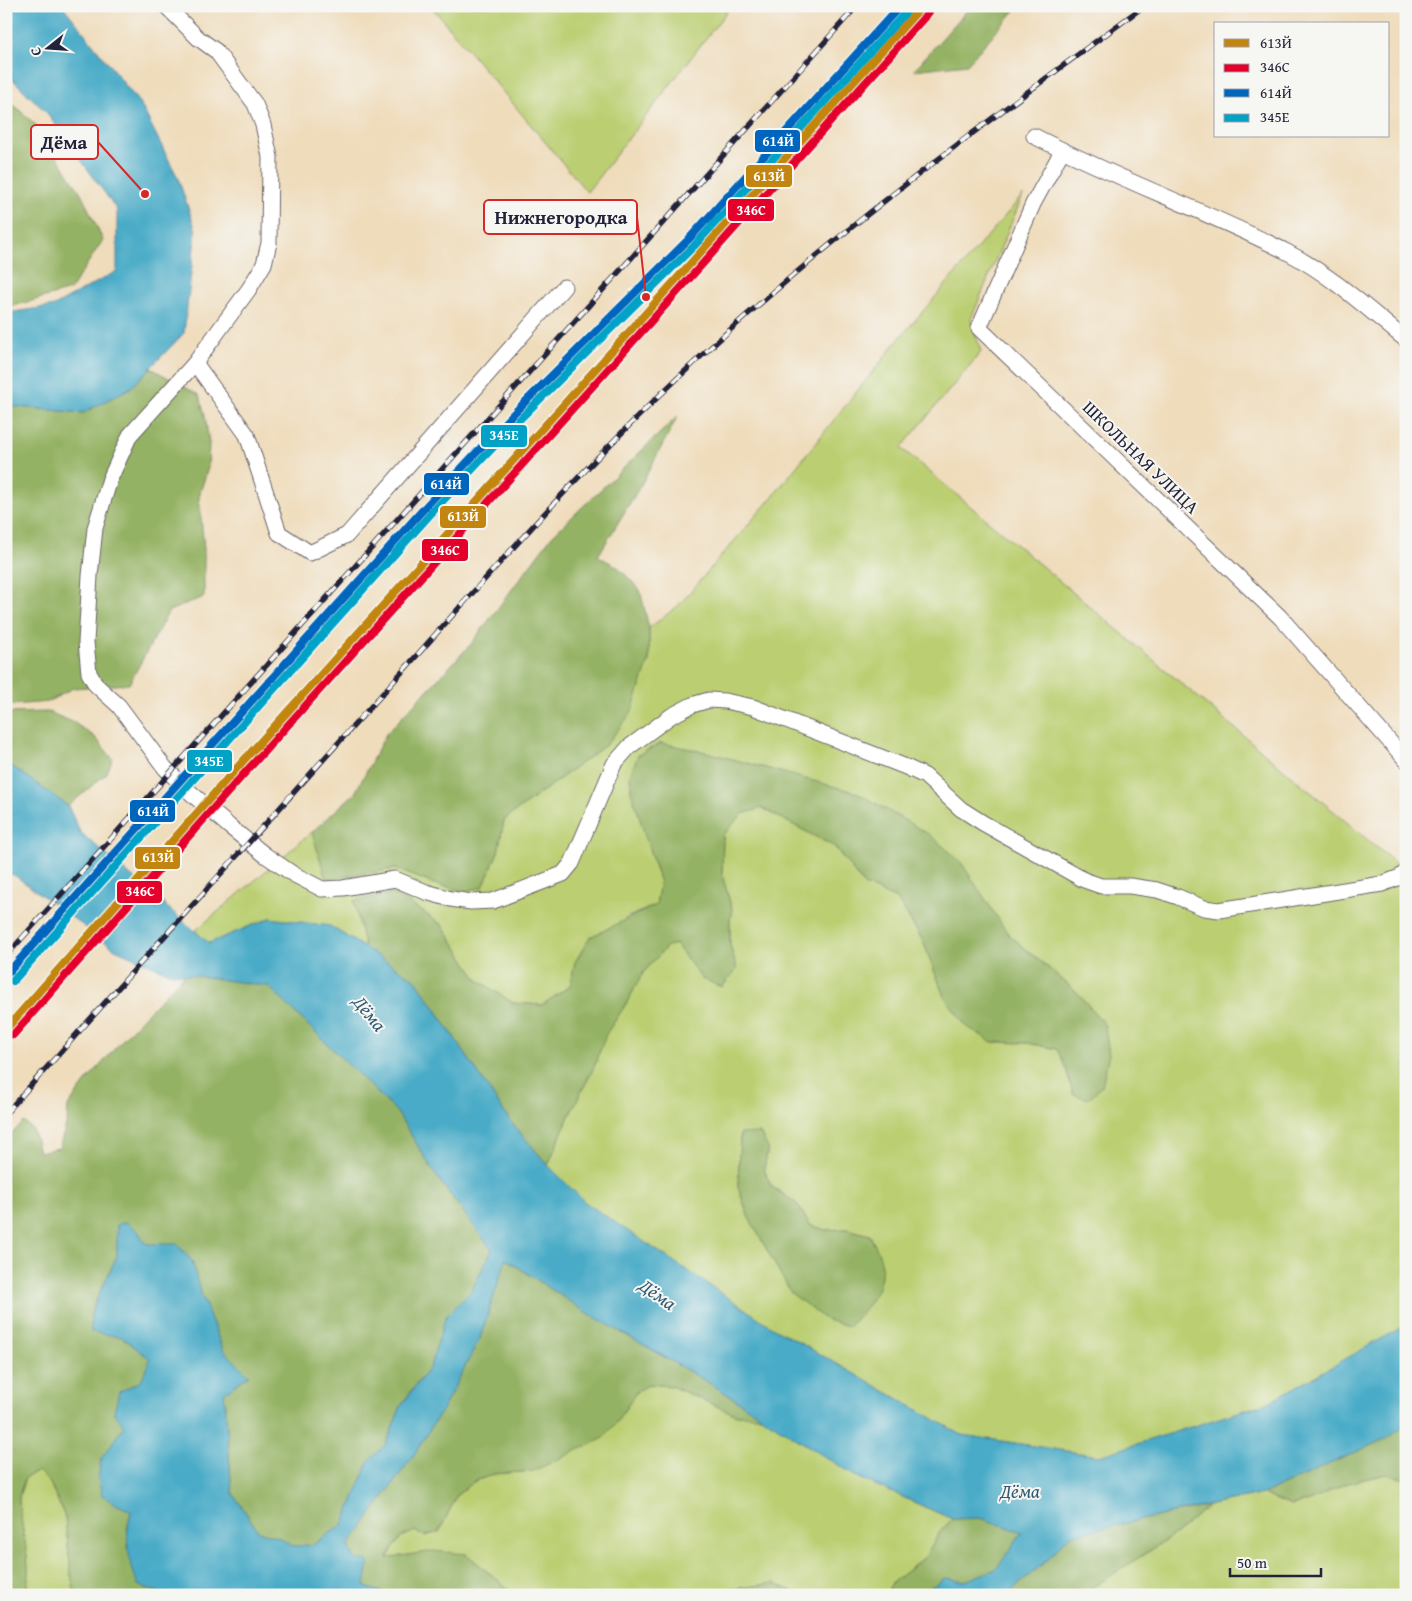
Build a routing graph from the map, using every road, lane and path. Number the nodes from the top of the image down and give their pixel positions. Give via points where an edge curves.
1 (166, 6) edge
2 (1034, 136) dead end
3 (1062, 151) junction
4 (564, 286) dead end
5 (1406, 340) edge
6 (195, 363) junction
7 (1406, 760) edge
8 (1406, 872) edge

1 - 6 street via 216,51 255,104 270,157 269,243 264,264
2 - 3 street
3 - 5 street via 1287,253 1330,278
3 - 7 street, ШКОЛЬНАЯ УЛИЦА via 1033,204 979,328 1262,598
4 - 6 street via 346,535 310,553 279,533 247,435
6 - 8 street via 130,435 110,479 95,528 86,642 89,673 96,685 119,706 165,768 191,793 265,855 322,889 395,879 451,899 493,901 563,874 572,863 614,764 629,747 671,716 709,700 753,707 925,776 961,810 1064,870 1101,886 1157,890 1204,908 1219,910 1382,884

